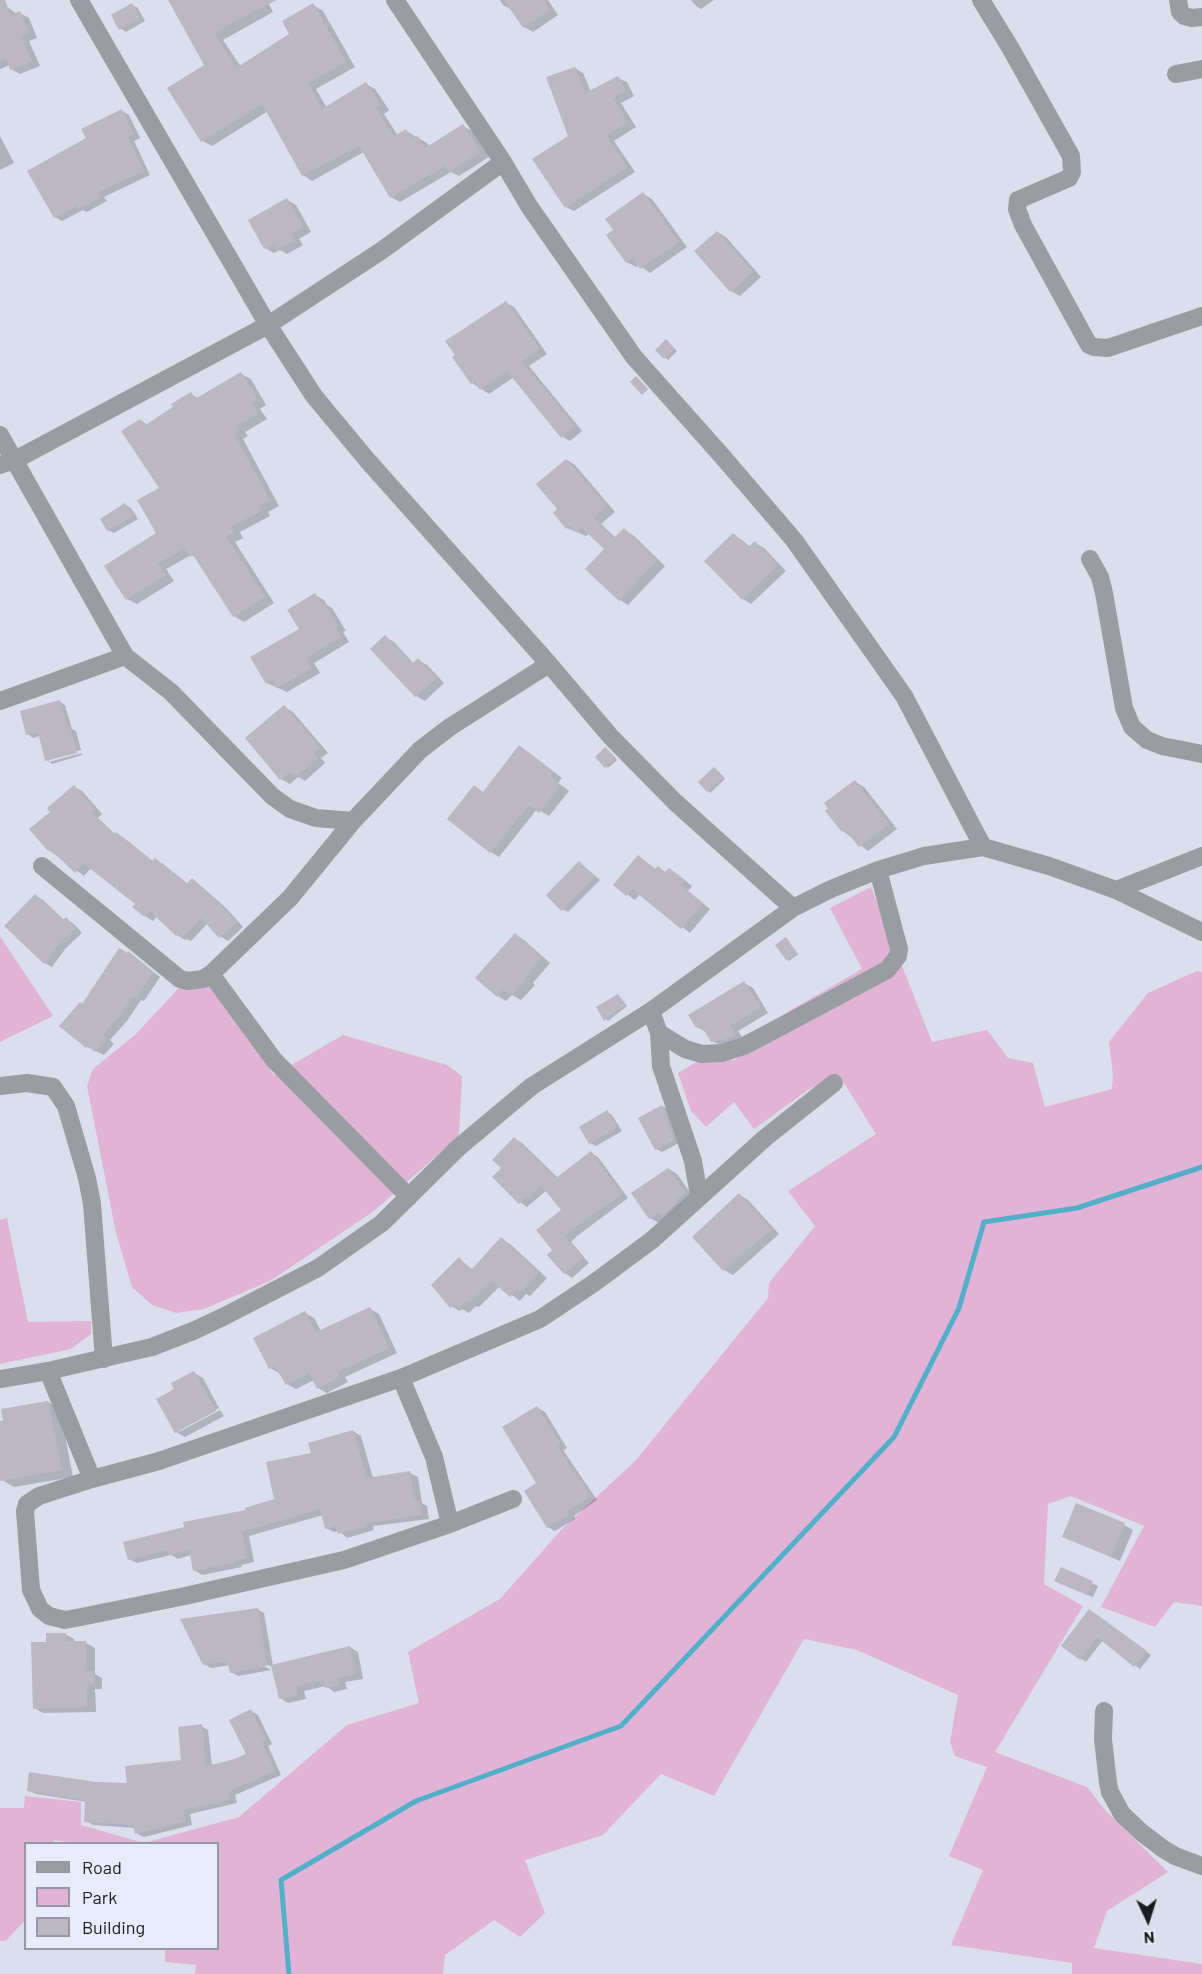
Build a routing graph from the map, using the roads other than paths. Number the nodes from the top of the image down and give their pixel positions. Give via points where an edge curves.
1 (79, 0) edge
2 (395, 0) edge
3 (981, 0) edge
4 (1178, 0) edge
5 (1202, 17) edge
6 (1202, 69) edge
7 (1176, 74) dead end
8 (503, 162) junction
9 (1202, 316) edge
10 (268, 325) junction
11 (0, 435) edge
12 (8, 463) edge
13 (1090, 560) dead end
14 (125, 656) junction
15 (549, 664) junction
16 (0, 701) edge
17 (1202, 754) edge
18 (353, 821) junction
19 (983, 846) junction
20 (1202, 856) edge
21 (42, 866) dead end
22 (879, 870) junction
23 (1116, 890) junction
24 (793, 908) junction
25 (1202, 932) edge
26 (212, 974) junction
27 (651, 1011) junction
28 (659, 1033) junction
29 (834, 1083) dead end
30 (0, 1086) edge
31 (699, 1196) junction
32 (409, 1197) junction
33 (104, 1359) junction
34 (48, 1371) junction
35 (401, 1378) junction
36 (0, 1379) edge
37 (92, 1479) junction
38 (513, 1499) dead end
39 (450, 1524) junction
40 (1104, 1711) dead end
41 (1202, 1866) edge

1 - 10 street
2 - 8 street
3 - 9 street via 1071,156 1069,178 1018,200 1017,209 1089,345 1108,348
4 - 5 street via 1184,16
6 - 7 street
8 - 10 street via 381,251
8 - 19 street via 634,357 794,540 837,599 904,696
10 - 12 street
10 - 15 street via 314,396 361,453
11 - 12 street
12 - 14 street
13 - 17 street via 1100,577 1124,708 1132,727 1162,746
14 - 16 street
14 - 18 street via 171,692 272,796 316,818
15 - 18 street via 420,750
15 - 24 street via 611,737 675,802
18 - 26 street via 290,898
19 - 22 street via 924,856
19 - 23 street
20 - 23 street
21 - 26 street via 180,979 196,981
22 - 24 street
22 - 28 street via 898,949 898,956 887,970 754,1041 723,1053 702,1054 685,1049
23 - 25 street
24 - 27 street
26 - 32 street via 274,1060
27 - 28 street
27 - 32 street via 532,1086 459,1147
28 - 31 street via 661,1066 693,1161
29 - 31 street
30 - 33 street via 27,1083 53,1087 66,1106 92,1204
31 - 35 street via 652,1240 540,1319
32 - 33 street via 382,1223 318,1268 193,1331
33 - 34 street
34 - 36 street
34 - 37 street
35 - 37 street via 159,1461
35 - 39 street via 434,1457
37 - 39 street via 30,1500 24,1511 31,1590 40,1609 49,1616 65,1620 242,1584 344,1560
38 - 39 street
40 - 41 street via 1102,1738 1108,1783 1122,1814 1162,1848

